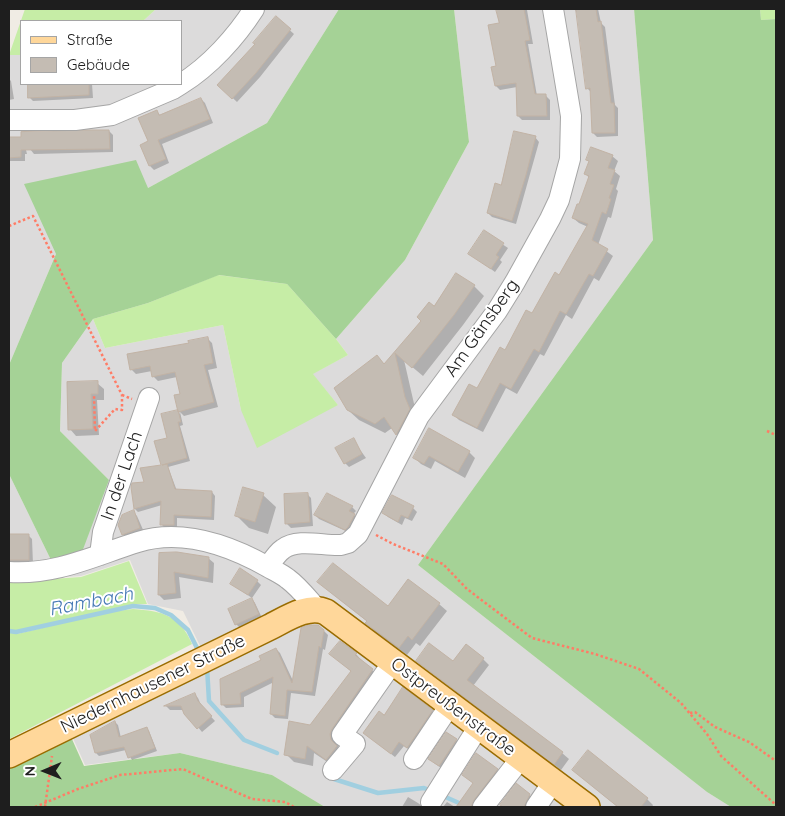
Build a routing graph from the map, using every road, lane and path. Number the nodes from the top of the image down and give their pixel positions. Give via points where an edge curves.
1 (254, 9) edge
2 (553, 9) edge
3 (182, 83) edge
4 (179, 85) edge
5 (9, 120) edge
6 (9, 226) edge
7 (94, 394) dead end
8 (149, 398) dead end
9 (766, 431) dead end
10 (776, 435) edge
11 (362, 528) junction
12 (100, 555) junction
13 (268, 567) junction
14 (9, 572) edge
15 (308, 611) junction
16 (393, 662) junction
17 (450, 705) junction
18 (690, 713) junction
19 (479, 726) junction
20 (55, 733) junction
21 (9, 755) edge
22 (521, 758) junction
23 (414, 759) dead end
24 (776, 761) edge
25 (333, 770) dead end
26 (553, 782) junction
27 (435, 795) dead end
28 (47, 802) junction
29 (776, 805) edge
30 (35, 807) edge
31 (45, 807) edge
32 (294, 807) edge
33 (483, 807) edge
34 (536, 807) edge
35 (587, 807) edge

1 - 3 street via 210,61
2 - 11 street, Am Gänsberg via 572,116 570,159 558,200 501,304 419,416
4 - 5 street via 112,115 75,120
6 - 7 path via 33,216 122,395 122,410 115,409 95,431
8 - 12 street, In der Lach via 103,532
9 - 10 path
11 - 13 street, Am Gänsberg via 354,539 341,545 290,545
11 - 18 path via 443,564 467,589 532,638 639,669
12 - 13 street, Ostpreußenstraße via 139,541 183,538 227,546
12 - 14 street, Ostpreußenstraße via 57,569
13 - 15 street, Ostpreußenstraße via 293,583
15 - 16 main road, Ostpreußenstraße via 326,612
15 - 20 main road, Niedernhausener Straße via 194,663
16 - 17 main road, Ostpreußenstraße
16 - 25 street via 342,735 355,744
17 - 19 main road, Ostpreußenstraße
17 - 23 street
18 - 24 path via 695,712 715,727 749,742
18 - 29 path via 721,756
19 - 22 main road, Ostpreußenstraße
19 - 27 street
20 - 21 main road, Niedernhausener Straße
20 - 28 path
22 - 26 main road, Ostpreußenstraße
22 - 33 street
26 - 34 street
26 - 35 main road, Ostpreußenstraße
28 - 30 path
28 - 31 path
28 - 32 path via 120,775 183,769 252,799 285,802

